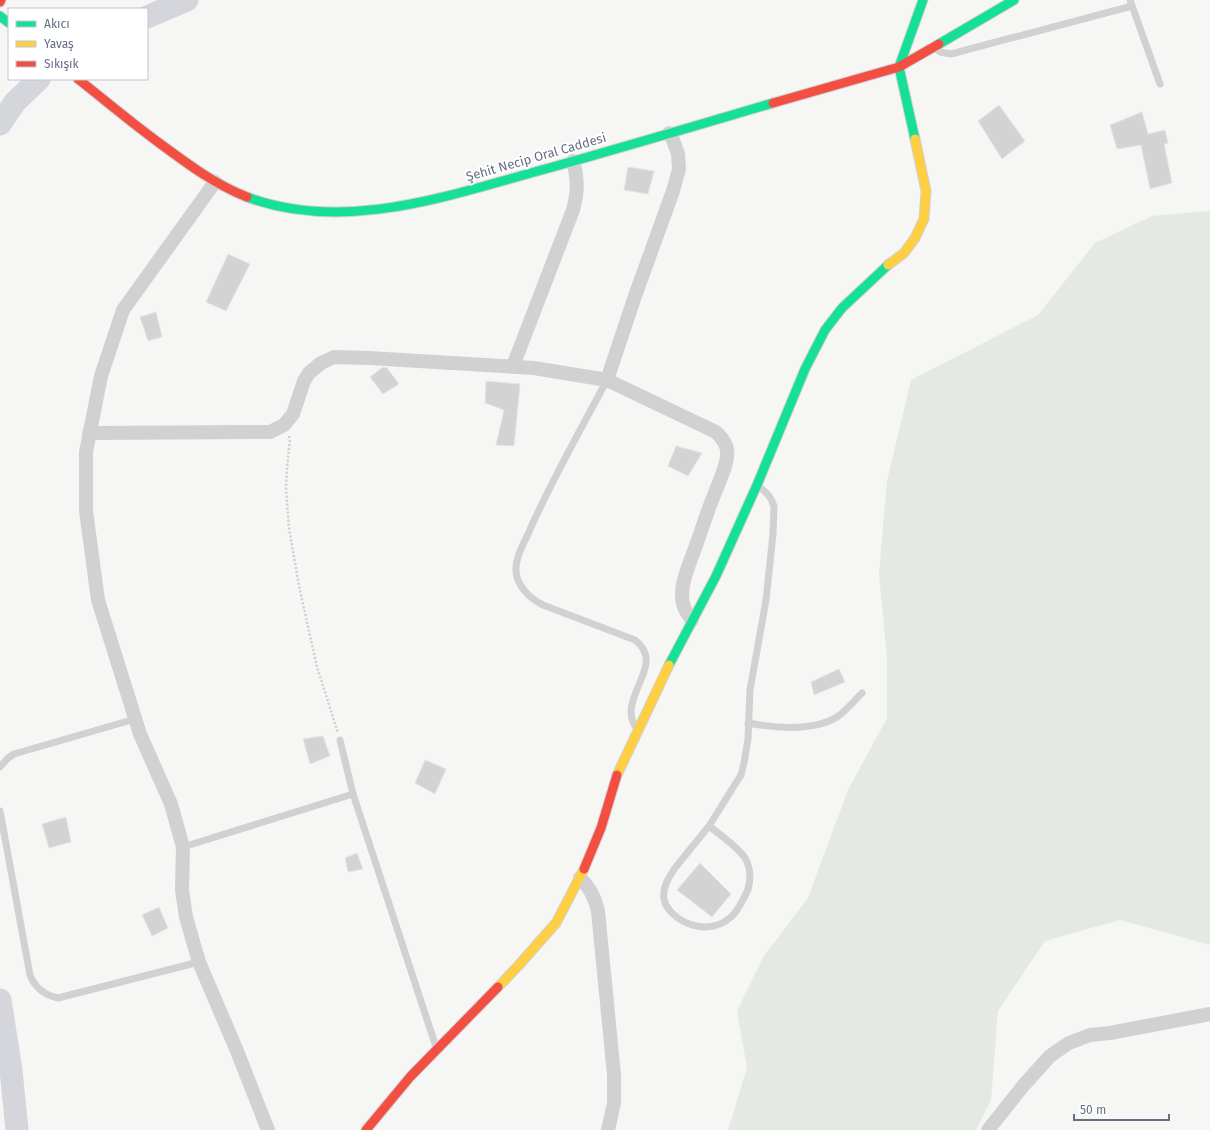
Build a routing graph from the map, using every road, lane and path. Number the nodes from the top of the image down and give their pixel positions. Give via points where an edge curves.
1 (923, 0) edge
2 (1014, 0) edge
3 (1131, 3) edge
4 (0, 16) edge
5 (8, 22) edge
6 (934, 46) junction
7 (899, 67) junction
8 (79, 80) edge
9 (1160, 84) dead end
10 (669, 133) junction
11 (573, 161) junction
12 (215, 182) junction
13 (513, 366) junction
14 (607, 380) junction
15 (284, 425) junction
16 (89, 432) junction
17 (757, 485) junction
18 (692, 620) junction
19 (862, 693) dead end
20 (136, 719) junction
21 (748, 723) junction
22 (639, 728) junction
23 (340, 740) joint
24 (0, 767) edge
25 (353, 794) junction
26 (0, 811) edge
27 (709, 826) junction
28 (183, 847) junction
29 (580, 878) junction
30 (199, 962) junction
31 (1210, 1014) edge
32 (437, 1049) junction
33 (268, 1130) edge
34 (366, 1130) edge
35 (608, 1130) edge
36 (988, 1130) edge

1 - 7 street
2 - 6 street, Şehit Necip Oral Caddesi
3 - 6 lane via 951,54 940,52
3 - 9 lane
4 - 5 street
6 - 7 street, Şehit Necip Oral Caddesi
7 - 10 street, Şehit Necip Oral Caddesi
7 - 17 street via 926,191 924,219 904,253 884,268 842,308 825,330 805,369
8 - 12 street, Şehit Necip Oral Caddesi via 168,150
10 - 11 street, Şehit Necip Oral Caddesi
10 - 14 street via 678,154 679,169
11 - 12 street, Şehit Necip Oral Caddesi via 428,201 356,212 310,211 275,205 245,196
11 - 13 street via 577,176 573,210
12 - 16 street via 123,310 101,376
13 - 14 street via 554,370
13 - 15 street via 334,357 309,373 293,414
14 - 18 street via 716,432 725,444 727,454 722,475 683,587 685,611
14 - 22 lane via 538,512 519,554 516,571 524,591 536,602 635,640 639,644 645,652 647,666 634,697 632,709 632,720
15 - 16 street via 270,432
15 - 23 path via 290,439 287,508 299,586 317,667
16 - 20 street via 86,452 86,511 98,600
17 - 18 street via 716,576
17 - 21 lane via 769,494 774,506 773,534 766,600 750,690
18 - 22 street
19 - 21 lane via 842,713 822,724 780,728
20 - 24 lane via 14,754
20 - 28 street via 140,734 171,804
21 - 27 lane via 747,752 741,775
22 - 29 street via 616,777 601,828
23 - 25 lane
25 - 28 lane
25 - 32 lane
26 - 30 lane via 30,975 42,992 58,998
27 - 27 lane via 667,880 663,896 667,908 676,917 690,925 708,927 725,922 734,915 750,884 749,868 745,858
28 - 30 street via 182,890 186,917
29 - 32 street via 556,923
29 - 35 street via 594,896 598,911 614,1075 614,1103
30 - 33 street
31 - 36 street via 1090,1035 1069,1043 1042,1065
32 - 34 street

